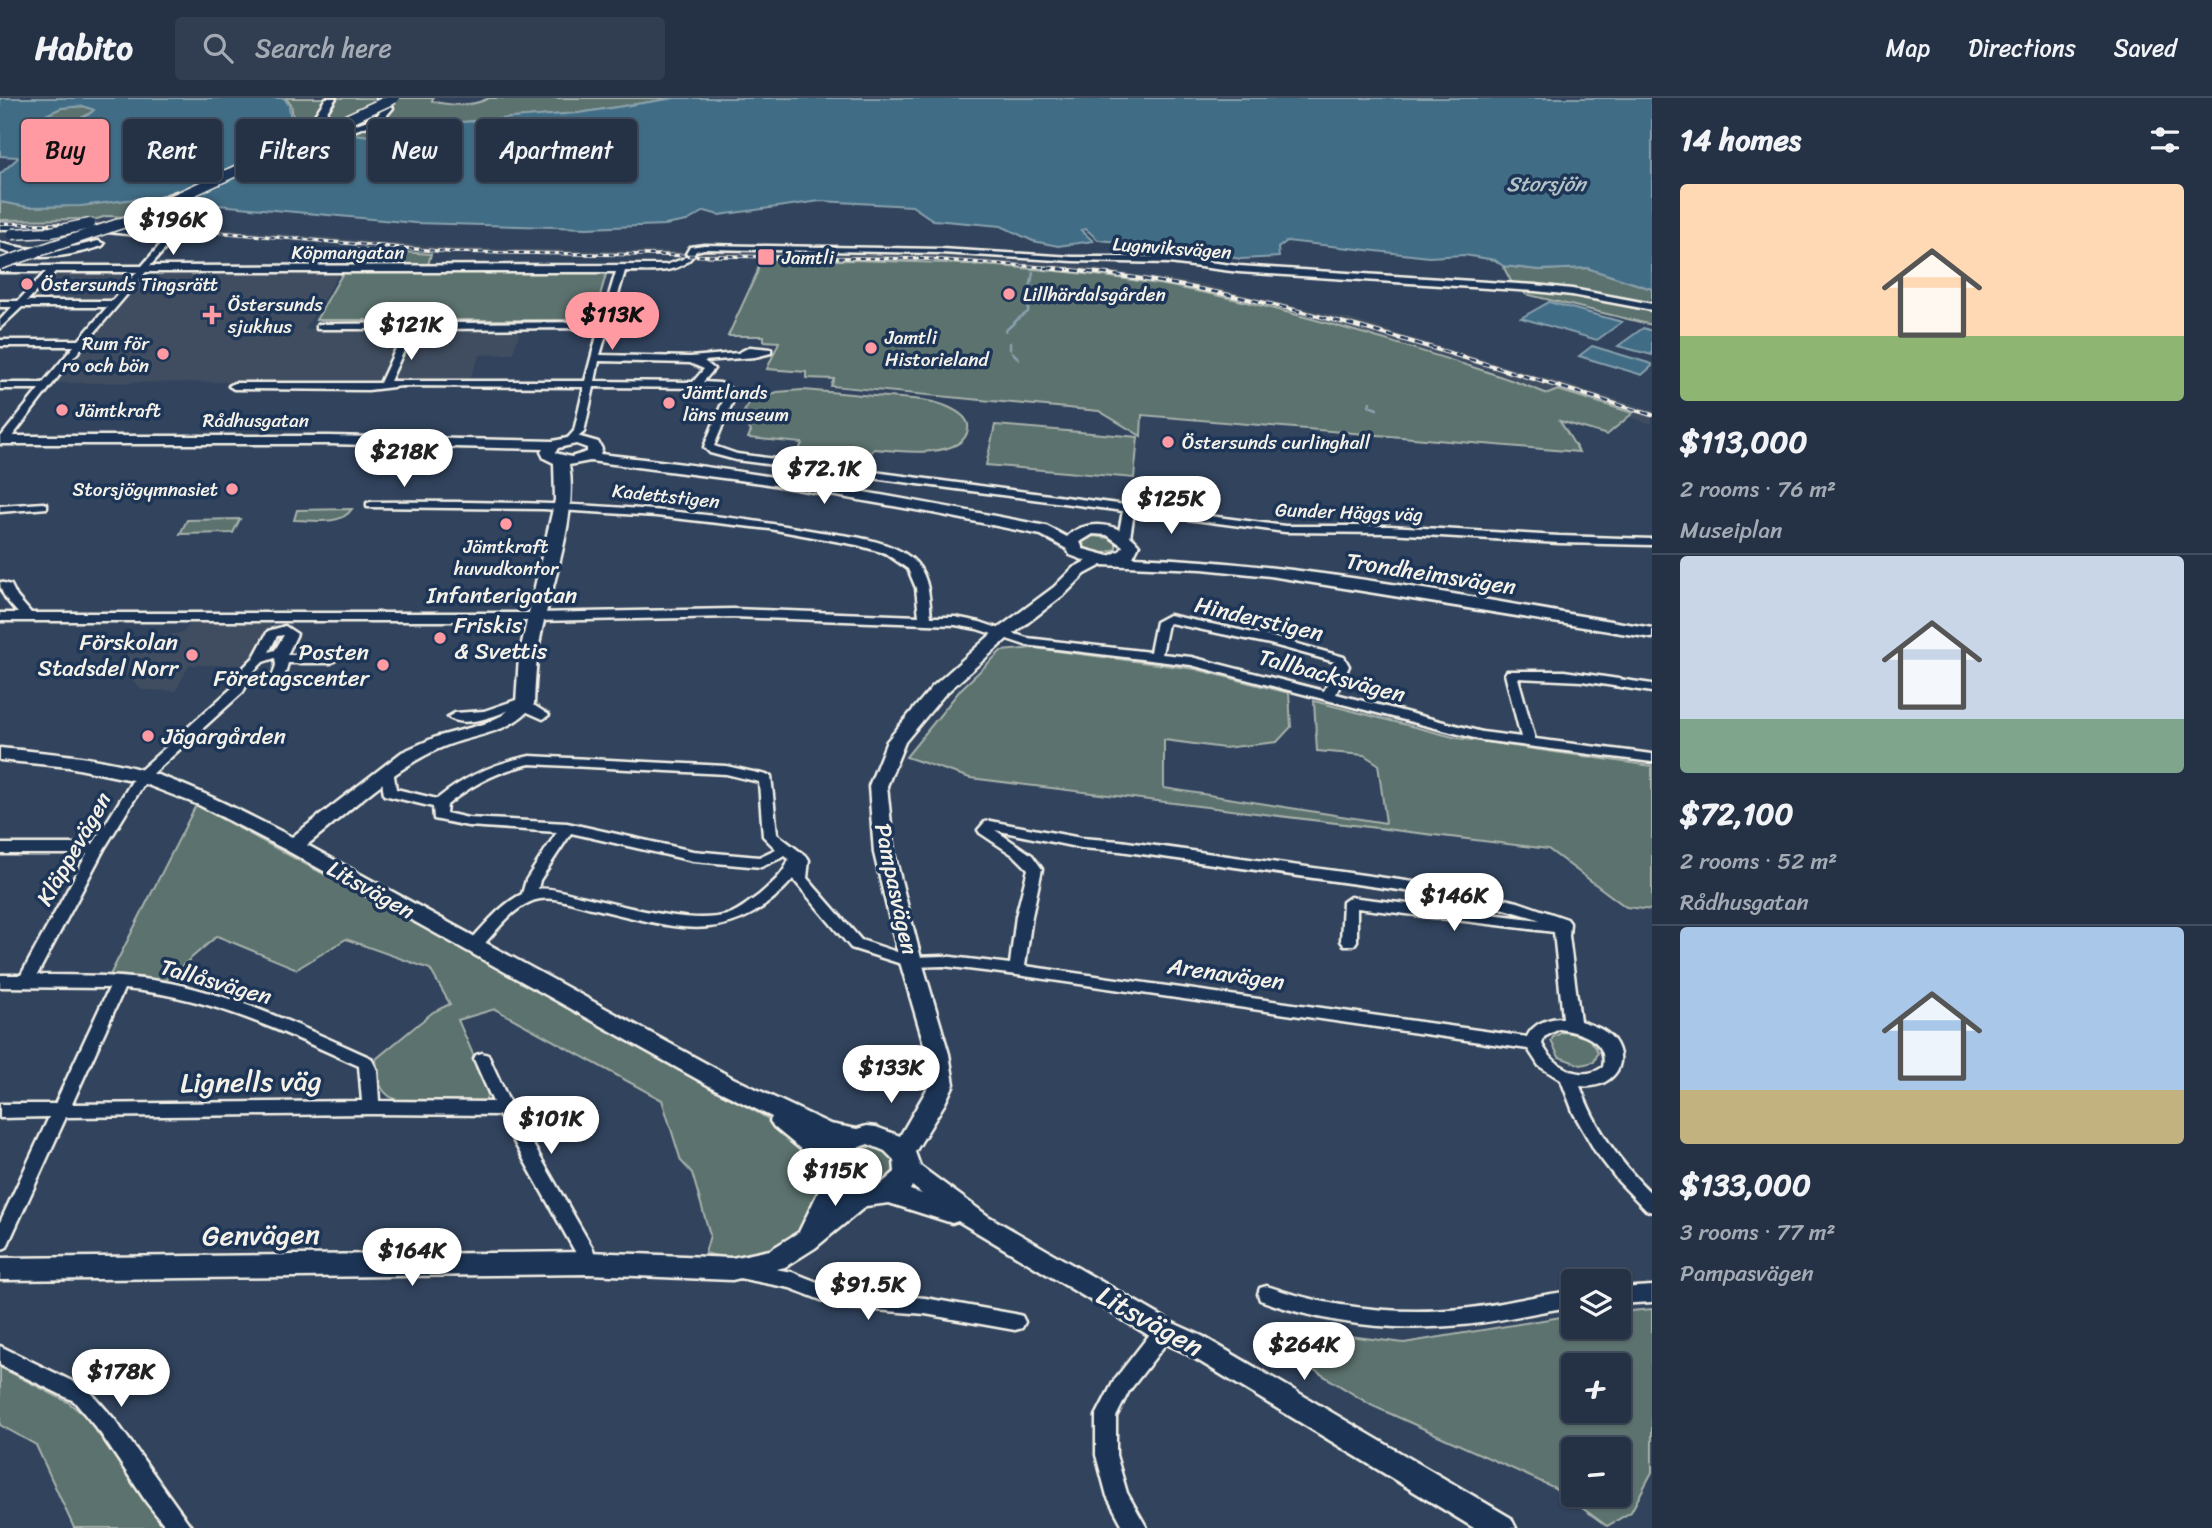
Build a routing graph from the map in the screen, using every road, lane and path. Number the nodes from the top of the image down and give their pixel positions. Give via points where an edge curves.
1 (331, 98) edge
2 (394, 98) edge
3 (385, 101) edge
4 (315, 119) edge
5 (346, 119) edge
6 (348, 119) edge
7 (354, 127) edge
8 (236, 170) edge
9 (236, 172) edge
10 (222, 179) edge
11 (215, 182) edge
12 (215, 182) edge
13 (184, 195) junction
14 (0, 227) edge
15 (6, 233) edge
16 (98, 244) junction
17 (0, 246) edge
18 (41, 254) junction
19 (690, 254) joint
20 (0, 264) edge
21 (54, 268) junction
22 (145, 268) junction
23 (621, 269) junction
24 (0, 304) edge
25 (20, 304) junction
26 (114, 304) junction
27 (1652, 307) edge
28 (0, 324) edge
29 (604, 325) junction
30 (320, 327) dead end
31 (410, 327) junction
32 (0, 343) edge
33 (80, 343) junction
34 (742, 354) dead end
35 (595, 358) junction
36 (691, 360) junction
37 (589, 383) junction
38 (696, 384) junction
39 (384, 385) junction
40 (0, 386) edge
41 (46, 386) junction
42 (234, 386) dead end
43 (1, 443) edge
44 (583, 443) junction
45 (560, 459) junction
46 (371, 505) dead end
47 (561, 505) junction
48 (43, 506) dead end
49 (0, 509) edge
50 (1127, 513) junction
51 (983, 518) junction
52 (1099, 530) junction
53 (1128, 541) junction
54 (1652, 542) edge
55 (1074, 549) junction
56 (1107, 559) junction
57 (1202, 565) junction
58 (1079, 571) junction
59 (0, 584) edge
60 (0, 617) edge
61 (28, 617) junction
62 (536, 617) junction
63 (925, 620) junction
64 (1652, 633) edge
65 (1002, 634) junction
66 (1156, 655) junction
67 (281, 656) junction
68 (259, 659) junction
69 (331, 659) dead end
70 (277, 681) dead end
71 (1652, 688) edge
72 (1328, 697) junction
73 (525, 705) junction
74 (543, 715) dead end
75 (455, 717) dead end
76 (1529, 742) junction
77 (0, 754) edge
78 (1652, 758) edge
79 (388, 772) junction
80 (142, 776) junction
81 (440, 804) junction
82 (567, 828) junction
83 (293, 846) junction
84 (0, 849) edge
85 (97, 849) junction
86 (791, 853) junction
87 (527, 885) junction
88 (1562, 932) junction
89 (1349, 941) dead end
90 (474, 946) junction
91 (911, 962) junction
92 (1017, 970) junction
93 (0, 981) edge
94 (26, 981) junction
95 (119, 983) junction
96 (1572, 1024) junction
97 (1534, 1044) junction
98 (482, 1059) dead end
99 (1569, 1076) junction
100 (723, 1083) junction
101 (371, 1107) junction
102 (504, 1109) junction
103 (0, 1111) edge
104 (60, 1111) junction
105 (923, 1114) junction
106 (879, 1136) junction
107 (854, 1137) junction
108 (906, 1161) junction
109 (833, 1170) junction
110 (887, 1193) junction
111 (861, 1195) junction
112 (1652, 1205) edge
113 (979, 1223) junction
114 (806, 1241) junction
115 (0, 1242) edge
116 (588, 1263) junction
117 (0, 1269) edge
118 (732, 1269) junction
119 (1267, 1294) dead end
120 (1652, 1294) edge
121 (1631, 1295) edge
122 (1561, 1301) edge
123 (1014, 1322) dead end
124 (1164, 1331) junction
125 (0, 1355) edge
126 (181, 1528) edge
127 (1136, 1528) edge
128 (1501, 1528) edge

1 - 4 main road, bridge
2 - 6 main road, bridge
3 - 5 main road, bridge
3 - 7 main road, bridge via 379,119
8 - 13 main road, bridge
9 - 10 main road, bridge
11 - 13 main road, bridge
12 - 20 main road, bridge via 113,227
13 - 15 main road, bridge via 89,224 51,232
13 - 16 main road, bridge
13 - 20 main road, bridge
14 - 22 street via 171,235
16 - 18 main road
16 - 21 main road via 74,253
17 - 18 main road
18 - 21 main road via 53,258 50,264
19 - 23 street, Köpmangatan via 686,261 667,268
19 - 27 street, Lugnviksvägen via 704,247 1169,260 1572,292
20 - 21 street, Köpmangatan
21 - 22 street, Köpmangatan
21 - 25 street
22 - 23 street, Köpmangatan
22 - 26 street
23 - 29 street
24 - 25 street
25 - 26 street
25 - 28 street
26 - 33 street
29 - 31 street
29 - 35 street
30 - 31 street
31 - 39 street
32 - 33 street
33 - 41 street
34 - 36 street
35 - 36 street
35 - 37 street
36 - 38 street via 709,369
37 - 38 street
37 - 39 street
37 - 44 street
38 - 50 street, Gunder Häggs väg via 730,391 709,447 714,451
39 - 42 street
40 - 41 street
41 - 43 street
43 - 45 main road, Rådhusgatan via 404,448
44 - 45 main road
44 - 45 main road
44 - 51 main road via 671,466
45 - 47 main road
46 - 47 street, Kadettstigen
47 - 62 main road
47 - 63 street, Kadettstigen via 712,518 804,532 893,553 908,561 919,578
48 - 49 street
50 - 52 street
50 - 53 street
50 - 54 street, Gunder Häggs väg via 1316,532 1386,529 1580,542
51 - 52 main road
51 - 55 main road via 1046,531
52 - 53 main road, Trondheimsvägen
52 - 55 main road via 1075,536
53 - 56 main road, Pampasvägen via 1128,553
53 - 57 main road, Trondheimsvägen
55 - 56 main road, Trondheimsvägen
55 - 58 main road
56 - 57 main road, Trondheimsvägen
56 - 58 main road, Pampasvägen
57 - 64 main road, Trondheimsvägen via 1270,571
58 - 65 main road, Pampasvägen
59 - 61 street
60 - 61 street, Infanterigatan
61 - 62 street, Infanterigatan
62 - 63 street, Infanterigatan via 733,613
62 - 73 main road
63 - 65 street, Infanterigatan via 955,621
65 - 66 street, Tallbacksvägen
65 - 91 main road, Pampasvägen via 939,691 896,741 878,786 884,853
66 - 72 street, Tallbacksvägen
66 - 72 street, Hinderstigen via 1162,622 1169,619 1272,641 1340,660 1343,666
67 - 68 street
67 - 68 street, Kläppevägen via 291,634 285,630 272,634
67 - 69 street
67 - 70 street
68 - 80 street, Kläppevägen via 238,689
71 - 76 street via 1536,672 1511,674
72 - 76 street, Tallbacksvägen via 1482,736
73 - 74 street
73 - 75 street via 511,702 486,715
73 - 79 main road via 509,719 442,741
76 - 78 street, Tallbacksvägen
77 - 80 main road, Litsvägen via 69,761
79 - 81 street via 389,792
79 - 83 main road
80 - 83 main road, Litsvägen via 206,801
80 - 85 street, Kläppevägen
81 - 82 street via 439,816 468,822
81 - 86 street, Arenavägen via 461,785 501,765 530,760 726,770 766,779 770,836
82 - 86 street via 693,856 761,862
82 - 87 street
83 - 90 main road, Litsvägen
84 - 85 street
85 - 94 street, Kläppevägen
86 - 87 street via 793,872 748,912 726,921 695,922
86 - 91 street, Arenavägen via 802,860 800,879 856,944
87 - 90 street via 518,902
88 - 89 street via 1350,902
88 - 92 street via 1562,923 1502,902 1266,865 1081,843 990,825 985,830 1028,858 1035,869
88 - 96 street
90 - 100 main road, Litsvägen
91 - 92 street, Arenavägen
91 - 105 main road, Pampasvägen via 938,1054 942,1084
92 - 97 street, Arenavägen
93 - 94 street, Tallåsvägen
94 - 95 street, Tallåsvägen
95 - 101 street, Tallåsvägen via 172,990 256,1014 365,1062
95 - 104 street
96 - 97 street via 1547,1026 1536,1034
96 - 99 street via 1607,1044 1614,1056 1613,1067 1598,1078
97 - 99 street via 1544,1062
98 - 102 street
99 - 112 street via 1590,1130 1605,1154
100 - 107 main road, Litsvägen via 826,1132
100 - 109 main road, Litsvägen via 793,1128
101 - 102 street, Lignells väg
101 - 104 street, Lignells väg
102 - 116 street
103 - 104 street, Lignells väg
104 - 115 street
105 - 106 main road
105 - 108 main road, Pampasvägen
106 - 107 main road
106 - 108 main road via 892,1141
107 - 109 main road via 838,1148
108 - 110 main road via 902,1182
108 - 113 main road, Litsvägen
109 - 111 main road via 849,1191
109 - 114 main road, Genvägen via 831,1196
110 - 111 main road
110 - 113 main road, Litsvägen
111 - 114 main road, Genvägen
113 - 124 main road, Litsvägen
114 - 118 main road, Genvägen via 776,1259
116 - 117 main road, Genvägen
116 - 118 main road, Genvägen
118 - 123 street, Genvägen via 792,1280 839,1299 925,1306
119 - 122 street via 1330,1313 1369,1317 1464,1317
120 - 121 street
124 - 127 street via 1122,1385 1105,1416 1106,1455 1117,1496
124 - 128 main road, Litsvägen
125 - 126 street via 81,1395

